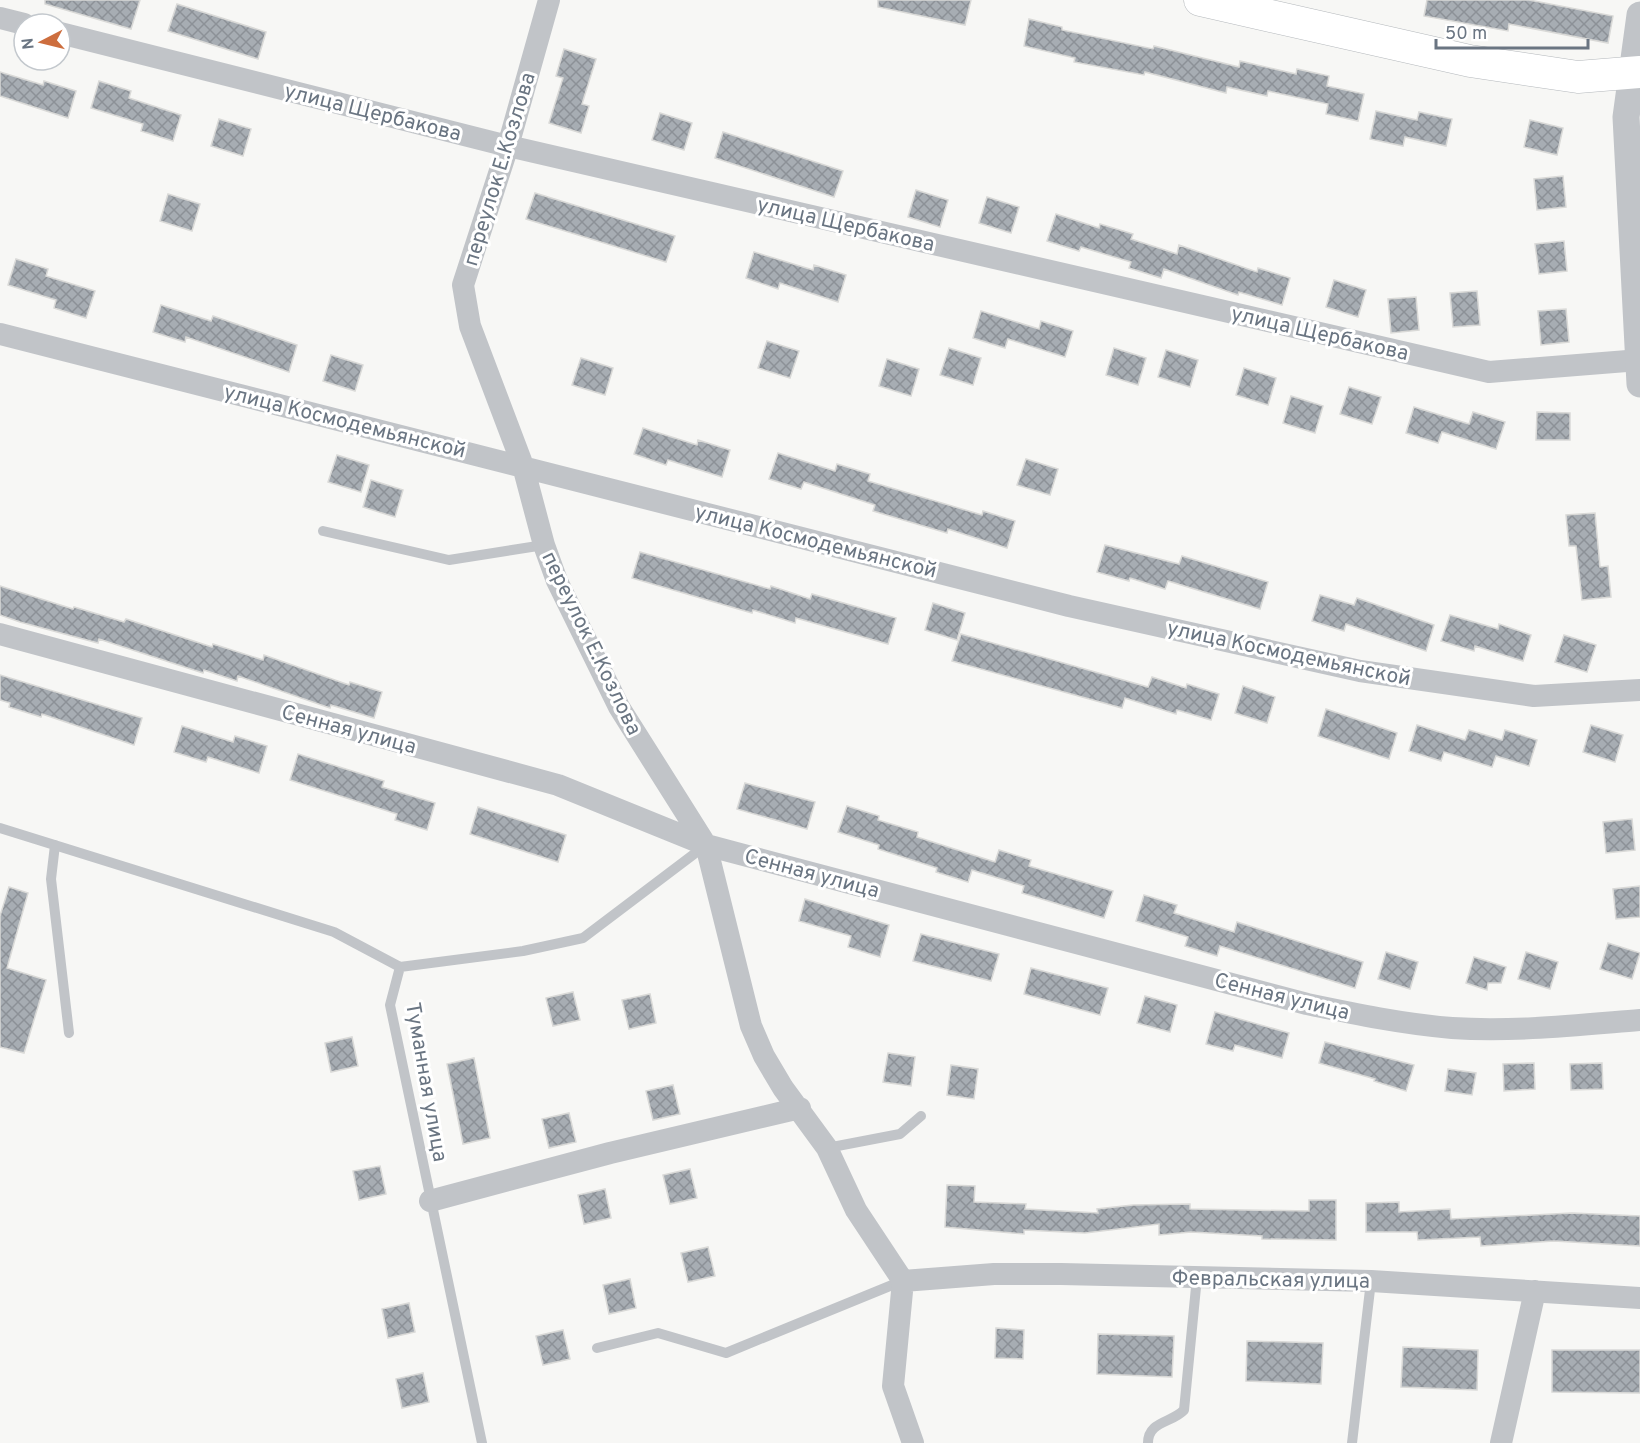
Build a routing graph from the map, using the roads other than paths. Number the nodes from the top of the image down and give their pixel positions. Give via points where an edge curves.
1 (549, 0) edge
2 (1200, 0) edge
3 (1640, 15) edge
4 (72, 36) edge
5 (1636, 73) edge
6 (508, 146) junction
7 (0, 334) edge
8 (1639, 368) edge
9 (523, 466) junction
10 (322, 531) dead end
11 (544, 545) junction
12 (0, 634) edge
13 (1640, 690) edge
14 (0, 828) edge
15 (706, 844) junction
16 (55, 845) junction
17 (400, 967) junction
18 (1640, 1020) edge
19 (69, 1033) dead end
20 (800, 1108) junction
21 (921, 1116) dead end
22 (827, 1148) junction
23 (430, 1201) junction
24 (1197, 1277) junction
25 (903, 1281) junction
26 (1371, 1281) junction
27 (1535, 1292) junction
28 (1640, 1298) edge
29 (597, 1348) dead end
30 (482, 1443) edge
31 (913, 1443) edge
32 (1148, 1443) edge
33 (1352, 1443) edge
34 (1501, 1443) edge

1 - 6 street, переулок Е.Козлова
2 - 5 main road via 1470,61 1578,76
3 - 5 street
4 - 6 street, улица Щербакова
5 - 8 street via 1626,117
6 - 8 street, улица Щербакова via 1489,372
6 - 9 street, переулок Е.Козлова via 463,285 470,326
7 - 9 street, улица Космодемьянской
9 - 11 street, переулок Е.Козлова
9 - 13 street, улица Космодемьянской via 1069,606 1360,671 1534,696
10 - 11 lane via 449,560
11 - 15 street, переулок Е.Козлова via 557,581 619,707
12 - 15 street, Сенная улица via 558,785
14 - 16 lane
15 - 17 lane via 583,938 524,951
15 - 18 street, Сенная улица via 1284,998 1362,1015 1454,1028
15 - 20 street, переулок Е.Козлова via 751,1026 783,1088
16 - 17 lane via 334,932
16 - 19 lane via 51,879
17 - 23 lane, Туманная улица via 390,1005
20 - 22 street, переулок Е.Козлова
20 - 23 street
21 - 22 lane via 894,1137
22 - 25 street, переулок Е.Козлова via 856,1210
23 - 30 lane, Туманная улица
24 - 25 street, Февральская улица via 994,1274
24 - 26 street, Февральская улица
24 - 32 lane via 1184,1410 1177,1417 1156,1424
25 - 29 lane via 726,1353 658,1333
25 - 31 street via 893,1386
26 - 27 street, Февральская улица
26 - 33 lane
27 - 28 street, Февральская улица
27 - 34 street

